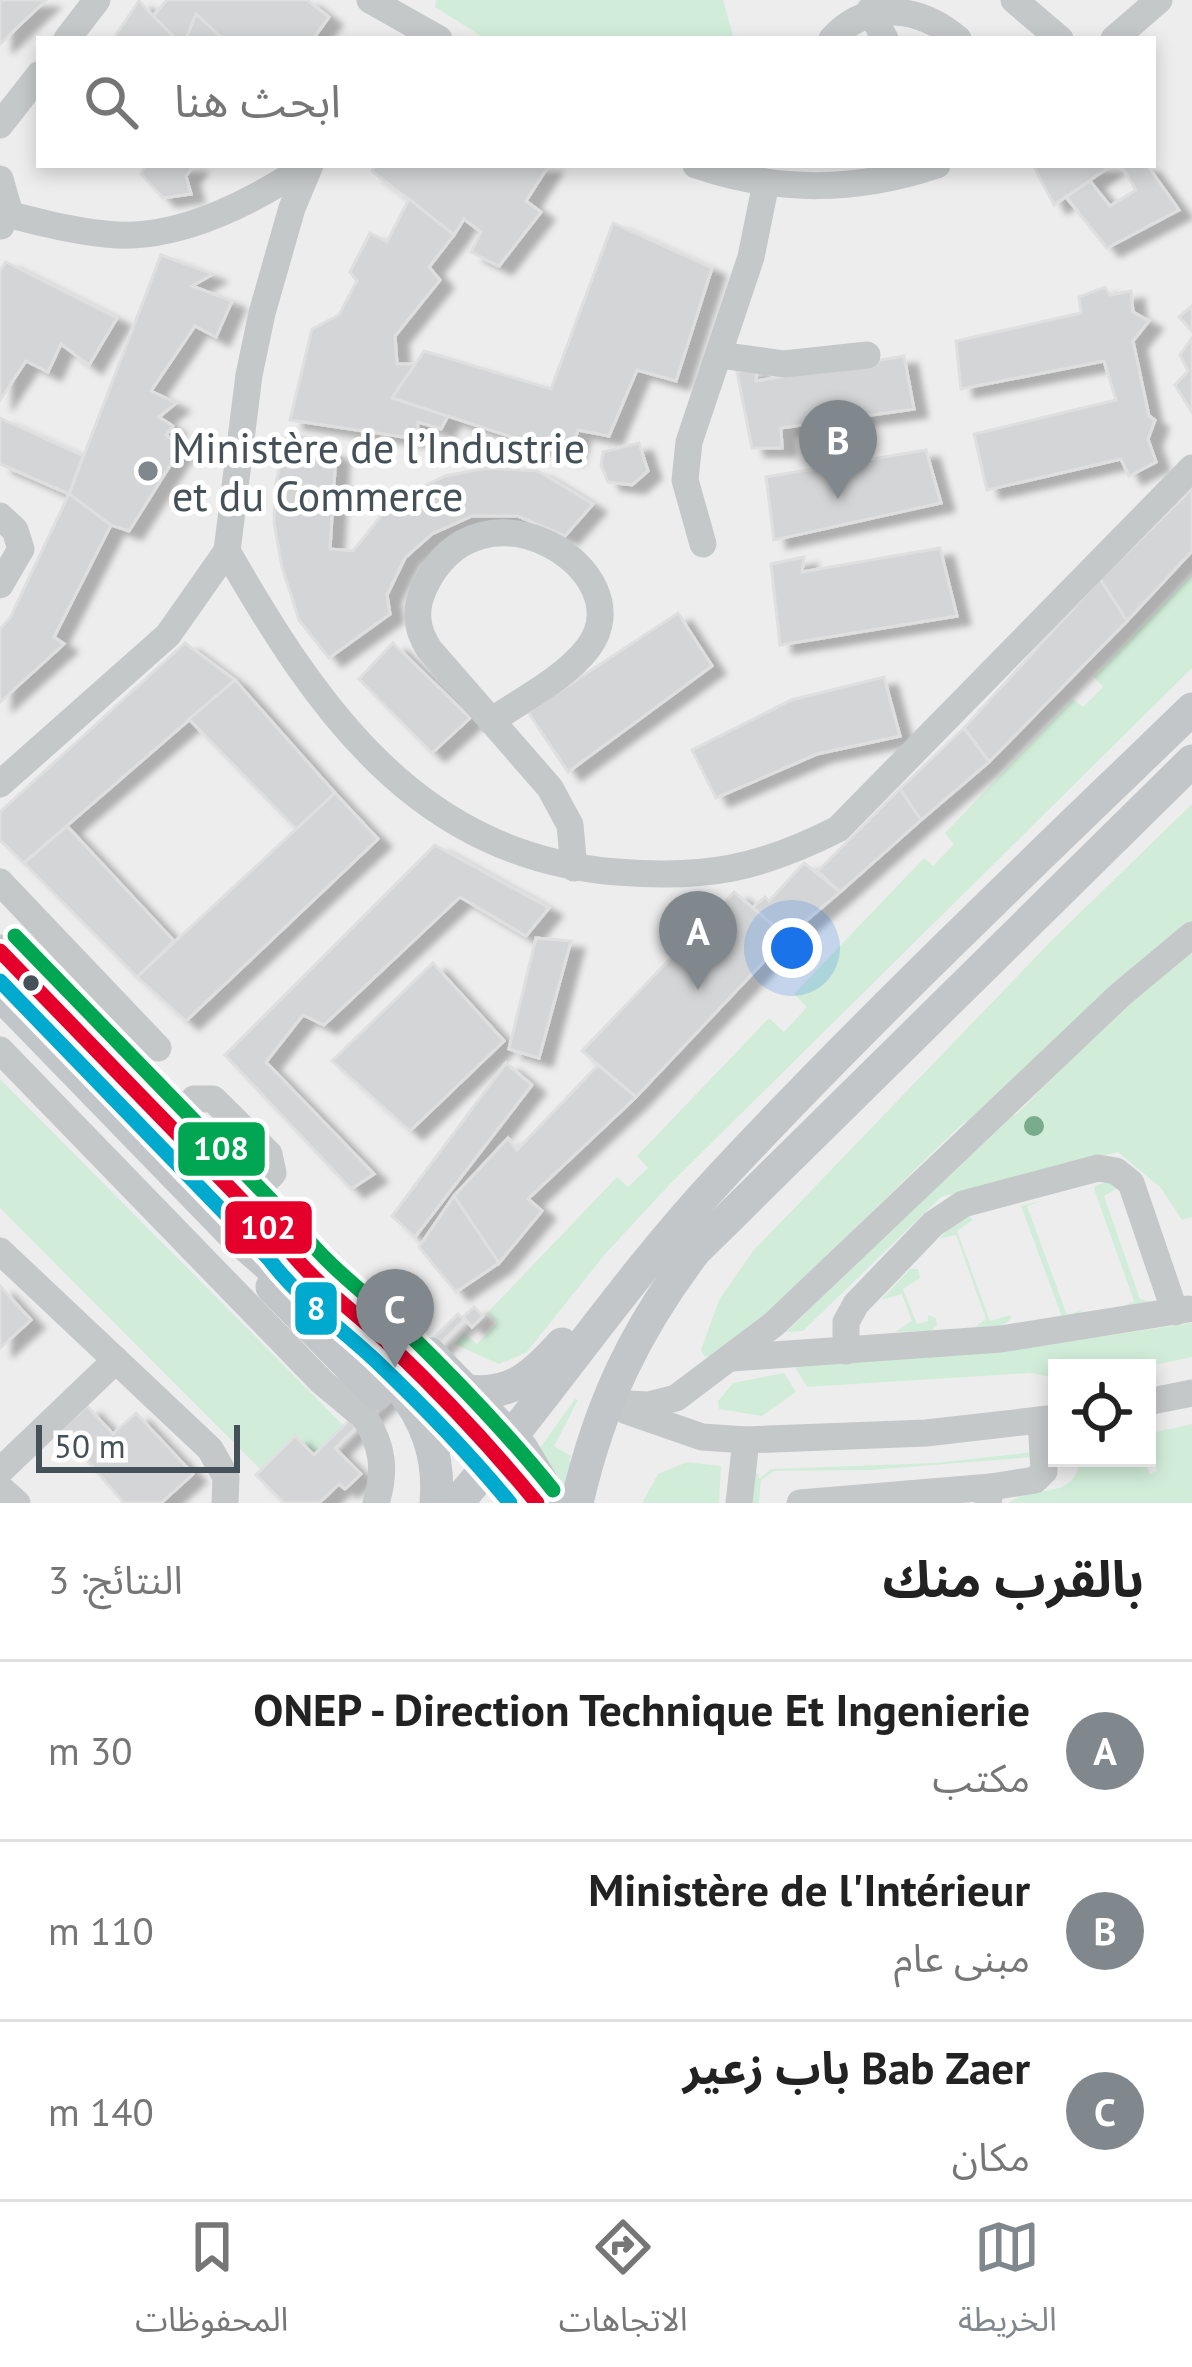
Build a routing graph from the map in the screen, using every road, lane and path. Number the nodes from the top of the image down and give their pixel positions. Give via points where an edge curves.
1 (97, 0) edge
2 (1014, 0) edge
3 (1159, 0) edge
4 (870, 10) junction
5 (385, 14) edge
6 (69, 36) edge
7 (433, 36) edge
8 (834, 36) edge
9 (883, 36) edge
10 (954, 36) edge
11 (1056, 36) edge
12 (1117, 36) edge
13 (36, 79) edge
14 (0, 125) edge
15 (304, 168) edge
16 (308, 168) edge
17 (708, 168) edge
18 (926, 168) edge
19 (0, 179) edge
20 (766, 183) junction
21 (3, 221) edge
22 (719, 355) junction
23 (867, 355) dead end
24 (1192, 468) edge
25 (0, 516) edge
26 (703, 544) dead end
27 (227, 551) junction
28 (0, 585) edge
29 (1192, 709) edge
30 (491, 721) junction
31 (1192, 761) edge
32 (0, 784) edge
33 (574, 868) junction
34 (0, 882) edge
35 (1192, 935) edge
36 (0, 951) edge
37 (0, 994) edge
38 (158, 1048) dead end
39 (0, 1050) edge
40 (169, 1125) junction
41 (238, 1218) junction
42 (0, 1251) edge
43 (1184, 1310) edge
44 (599, 1322) junction
45 (845, 1351) junction
46 (730, 1359) junction
47 (116, 1360) junction
48 (395, 1382) junction
49 (469, 1391) junction
50 (1192, 1393) edge
51 (1156, 1400) edge
52 (607, 1403) junction
53 (1048, 1419) edge
54 (1048, 1429) edge
55 (746, 1440) junction
56 (510, 1452) junction
57 (0, 1471) edge
58 (0, 1489) edge
59 (989, 1495) edge
60 (873, 1499) edge
61 (830, 1501) edge
62 (17, 1503) edge
63 (225, 1503) edge
64 (376, 1503) edge
65 (414, 1503) edge
66 (436, 1503) edge
67 (457, 1503) edge
68 (485, 1503) edge
69 (537, 1503) edge
70 (554, 1503) edge
71 (577, 1503) edge
72 (739, 1503) edge
73 (800, 1503) edge

1 - 6 street
2 - 11 street
3 - 12 street
4 - 8 street
4 - 9 street
4 - 10 street via 918,12
5 - 7 street
13 - 14 street
15 - 21 street via 249,201 144,234
16 - 27 street via 258,334
17 - 20 street
18 - 20 street via 858,186
19 - 21 street
20 - 22 street
22 - 23 street via 784,364
22 - 26 street via 685,463
24 - 33 street via 838,829 741,868 683,875
25 - 28 street via 21,549
27 - 32 street via 168,635
27 - 33 street via 320,696 405,787 496,844
29 - 44 main road via 720,1178
30 - 30 street via 422,638 418,602 435,566 469,538 542,540 587,574 599,596 598,627 570,667
30 - 33 street via 563,810
31 - 52 main road via 695,1251 631,1346
34 - 38 street
35 - 46 street
36 - 40 main road
37 - 41 main road
39 - 48 street via 322,1382
40 - 41 main road
40 - 41 street via 194,1099 207,1097 269,1154 273,1173
41 - 48 main road
41 - 48 main road via 314,1259
42 - 47 street
43 - 45 street via 1038,1335
43 - 45 street via 1131,1183 1098,1168 946,1214 856,1304
44 - 49 main road via 567,1339 520,1384
44 - 56 main road
45 - 46 street
46 - 52 street via 676,1398
47 - 57 street
47 - 63 street via 210,1449 226,1478
48 - 49 main road
48 - 56 main road
48 - 64 street
48 - 65 main road
48 - 66 main road via 430,1440
49 - 56 main road
50 - 51 street
52 - 55 street via 702,1437
52 - 71 main road
53 - 55 street
54 - 59 street via 1044,1471
55 - 72 street
56 - 67 main road
56 - 68 main road
56 - 69 main road
56 - 70 main road
58 - 62 street
59 - 60 street
60 - 61 street
61 - 73 street

